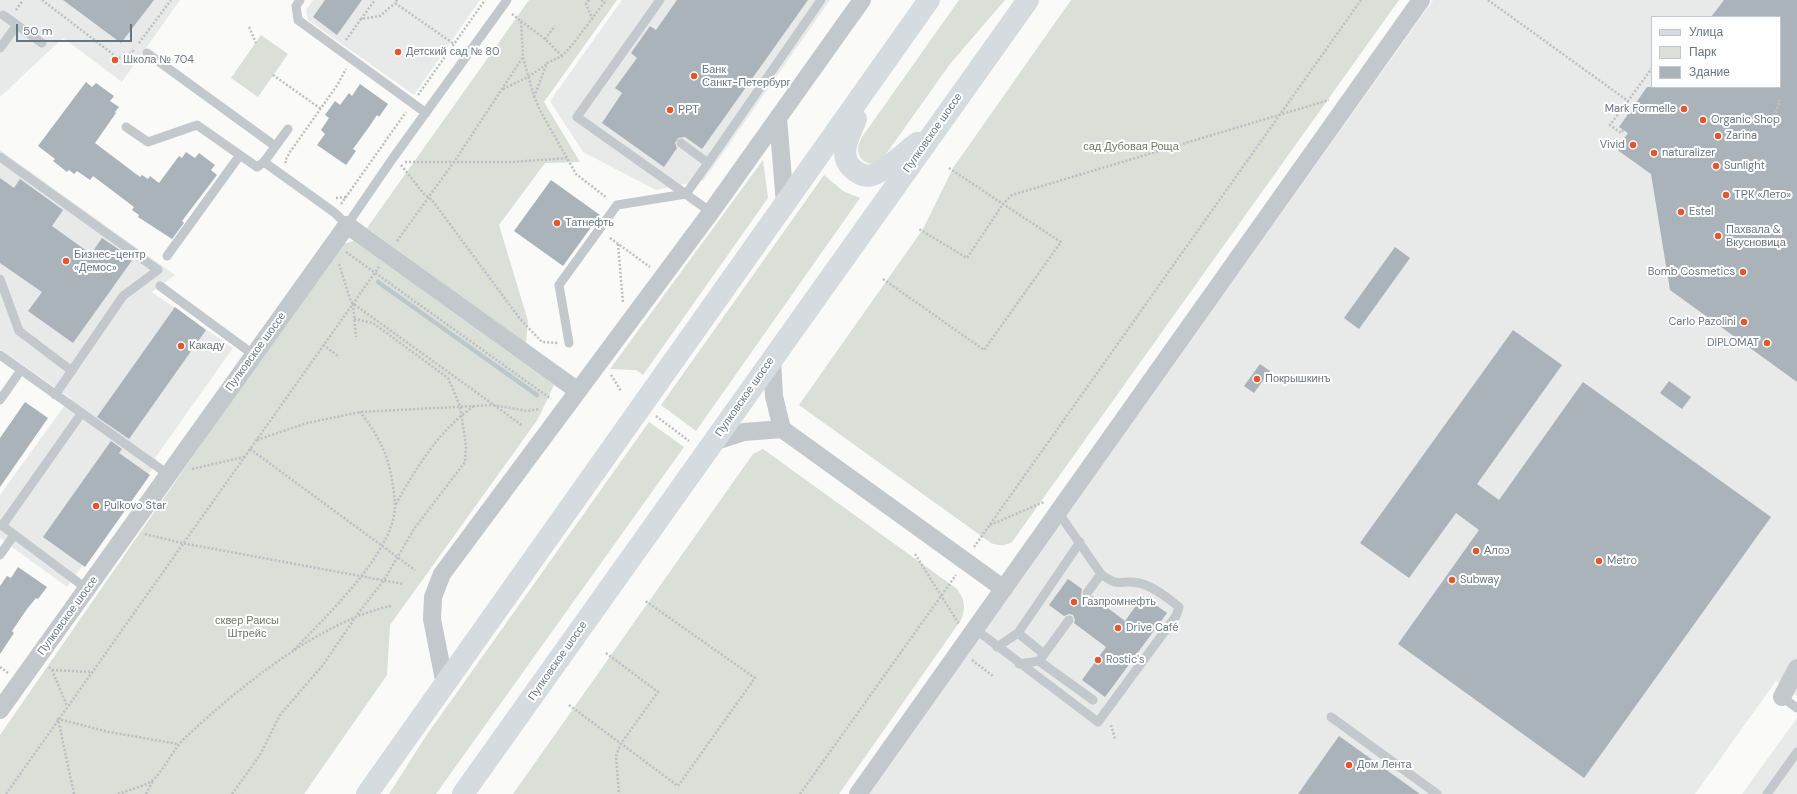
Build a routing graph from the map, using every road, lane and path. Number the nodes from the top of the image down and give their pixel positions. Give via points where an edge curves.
1 (42, 0) edge
2 (171, 0) edge
3 (300, 0) edge
4 (375, 0) edge
5 (589, 0) edge
6 (601, 0) edge
7 (605, 0) edge
8 (660, 0) edge
9 (822, 0) edge
10 (862, 0) edge
11 (929, 0) edge
12 (1028, 0) edge
13 (1361, 0) edge
14 (1421, 0) edge
15 (1488, 0) edge
16 (396, 2) edge
17 (505, 3) edge
18 (4, 15) dead end
19 (592, 18) junction
20 (361, 19) junction
21 (521, 21) junction
22 (17, 25) junction
23 (555, 26) dead end
24 (249, 27) dead end
25 (545, 39) junction
26 (42, 43) dead end
27 (256, 43) dead end
28 (454, 44) dead end
29 (0, 48) edge
30 (340, 49) junction
31 (147, 54) dead end
32 (562, 56) junction
33 (523, 57) junction
34 (547, 63) junction
35 (1651, 69) edge
36 (273, 75) dead end
37 (528, 77) junction
38 (338, 84) dead end
39 (502, 90) junction
40 (864, 93) junction
41 (534, 96) junction
42 (1332, 100) dead end
43 (1628, 100) junction
44 (1780, 100) dead end
45 (321, 109) junction
46 (426, 113) junction
47 (1278, 116) junction
48 (778, 118) junction
49 (1772, 124) dead end
50 (126, 127) dead end
51 (288, 129) dead end
52 (935, 130) junction
53 (1623, 130) dead end
54 (680, 144) dead end
55 (275, 146) junction
56 (380, 150) dead end
57 (240, 155) junction
58 (0, 157) edge
59 (394, 158) junction
60 (567, 158) junction
61 (264, 162) junction
62 (454, 162) junction
63 (708, 163) junction
64 (288, 168) dead end
65 (949, 168) dead end
66 (686, 194) junction
67 (346, 197) dead end
68 (428, 197) junction
69 (332, 199) dead end
70 (785, 204) junction
71 (1003, 204) junction
72 (617, 205) junction
73 (711, 212) junction
74 (347, 226) junction
75 (918, 229) dead end
76 (610, 238) dead end
77 (335, 243) junction
78 (618, 244) junction
79 (387, 254) junction
80 (167, 256) dead end
81 (650, 267) dead end
82 (375, 273) junction
83 (0, 279) edge
84 (883, 279) dead end
85 (160, 286) dead end
86 (353, 304) junction
87 (623, 305) dead end
88 (354, 318) junction
89 (356, 337) dead end
90 (569, 343) joint
91 (324, 345) junction
92 (0, 355) edge
93 (254, 355) junction
94 (338, 356) dead end
95 (772, 360) junction
96 (21, 370) junction
97 (72, 371) junction
98 (578, 392) junction
99 (56, 395) junction
100 (0, 400) edge
101 (550, 400) dead end
102 (493, 405) junction
103 (460, 406) junction
104 (474, 406) junction
105 (539, 409) dead end
106 (360, 412) junction
107 (81, 414) junction
108 (461, 415) junction
109 (654, 415) dead end
110 (523, 426) dead end
111 (782, 429) junction
112 (689, 440) dead end
113 (256, 441) junction
114 (713, 442) junction
115 (250, 449) junction
116 (245, 457) junction
117 (170, 473) junction
118 (395, 506) junction
119 (1052, 506) junction
120 (1, 525) edge
121 (989, 526) junction
122 (140, 533) dead end
123 (14, 535) junction
124 (979, 540) dead end
125 (1080, 542) junction
126 (182, 543) junction
127 (381, 545) junction
128 (915, 554) dead end
129 (0, 555) edge
130 (398, 558) junction
131 (415, 570) dead end
132 (1101, 574) junction
133 (362, 576) junction
134 (384, 580) junction
135 (952, 581) dead end
136 (403, 584) dead end
137 (1004, 588) junction
138 (87, 589) junction
139 (1088, 593) dead end
140 (942, 595) junction
141 (644, 600) dead end
142 (391, 606) dead end
143 (357, 615) junction
144 (1069, 620) dead end
145 (968, 628) junction
146 (1018, 634) junction
147 (997, 647) junction
148 (292, 652) junction
149 (606, 653) dead end
150 (1042, 658) junction
151 (37, 659) junction
152 (1019, 664) junction
153 (0, 667) edge
154 (1797, 668) edge
155 (52, 670) junction
156 (92, 672) junction
157 (9, 673) dead end
158 (445, 684) junction
159 (1782, 697) joint
160 (1093, 700) dead end
161 (569, 705) dead end
162 (67, 706) junction
163 (1797, 708) edge
164 (0, 710) edge
165 (1331, 717) dead end
166 (58, 719) junction
167 (178, 744) junction
168 (620, 745) junction
169 (1797, 752) edge
170 (154, 781) junction
171 (6, 794) edge
172 (74, 794) edge
173 (118, 794) edge
174 (146, 794) edge
175 (232, 794) edge
176 (367, 794) edge
177 (463, 794) edge
178 (619, 794) edge
179 (800, 794) edge
180 (858, 794) edge
181 (1437, 794) edge
182 (1767, 794) edge

1 - 2 path via 118,58 126,57 132,52
3 - 30 lane via 296,6 298,20
4 - 20 path
5 - 19 path via 586,4
6 - 7 path
7 - 19 path
8 - 66 lane via 578,117
9 - 63 lane
10 - 48 street
11 - 40 main road
12 - 52 main road, Пулковское шоссе
13 - 47 path
14 - 119 street
15 - 43 path
16 - 20 path via 380,16
16 - 28 path
17 - 21 path
17 - 46 lane
18 - 22 lane
19 - 32 path
20 - 30 path
21 - 25 path
21 - 33 path
22 - 26 lane
22 - 29 lane
23 - 25 path
24 - 27 path
25 - 32 path
30 - 46 lane
31 - 55 lane
32 - 34 path
33 - 37 path
33 - 39 path
34 - 37 path
34 - 41 path
35 - 43 path
36 - 45 path
37 - 39 path
37 - 41 path
38 - 45 path
39 - 62 path
40 - 52 main road via 844,151 848,164 860,174 876,174
40 - 70 main road
41 - 60 path
42 - 47 path
43 - 53 path via 1610,125 1621,133
44 - 49 path
45 - 64 path via 290,152 285,161
46 - 59 lane
47 - 71 path via 1012,195
47 - 121 path
48 - 70 street
48 - 73 street
50 - 57 lane via 148,142 197,125
51 - 55 lane
52 - 95 main road, Пулковское шоссе
54 - 63 lane
55 - 61 lane
56 - 59 path
57 - 61 lane via 257,167
57 - 80 lane
58 - 97 lane via 158,270 123,296
59 - 74 lane
60 - 62 path via 513,162
60 - 72 path via 576,174
61 - 74 lane via 335,213
62 - 68 path
62 - 68 path via 398,162
63 - 66 lane
65 - 71 path
66 - 72 lane
66 - 73 lane
67 - 69 path
68 - 79 path
68 - 90 path via 520,319 542,342
70 - 158 main road
71 - 75 path via 967,258
71 - 84 path via 1061,242 984,350
72 - 90 lane via 559,284
73 - 98 street
74 - 77 street, Пулковское шоссе
74 - 79 street
76 - 78 path
77 - 82 path
77 - 86 path via 336,254
77 - 93 street, Пулковское шоссе
78 - 81 path
78 - 87 path
79 - 82 path
79 - 98 street
82 - 86 path
82 - 101 path
83 - 97 lane via 19,331
85 - 93 lane
86 - 88 path
86 - 91 path
86 - 102 path
88 - 89 path
88 - 103 path via 373,323 448,378
91 - 94 path
91 - 113 path
92 - 96 lane
93 - 117 street, Пулковское шоссе
95 - 111 street via 774,396
95 - 114 main road, Пулковское шоссе
96 - 99 lane
96 - 100 lane
97 - 99 lane
98 - 158 street via 442,574 433,597 432,619
99 - 107 lane
102 - 104 path
102 - 105 path
102 - 110 path
103 - 104 path
103 - 106 path
103 - 108 path
104 - 108 path
106 - 113 path via 307,423
106 - 118 path via 376,432 389,462
107 - 117 lane
107 - 120 lane
108 - 118 path via 415,470
108 - 130 path via 466,446 465,462 414,529
109 - 112 path
111 - 114 street via 744,432
111 - 137 street
113 - 115 path
114 - 177 main road, Пулковское шоссе
115 - 116 path
115 - 127 path
116 - 117 path
116 - 126 path
117 - 138 street, Пулковское шоссе
118 - 127 path via 389,529
119 - 121 path
119 - 125 lane
119 - 137 street
120 - 123 lane
121 - 124 path
122 - 126 path
123 - 129 lane
123 - 138 lane
125 - 132 lane
125 - 146 lane
126 - 133 path
126 - 156 path
127 - 130 path
127 - 133 path
128 - 140 path
130 - 131 path
130 - 134 path
132 - 139 lane
132 - 152 lane via 1113,583 1139,583 1179,607 1176,616 1098,722
133 - 134 path
133 - 148 path
134 - 136 path
134 - 143 path
135 - 140 path
137 - 145 street
138 - 151 street, Пулковское шоссе
140 - 145 path
140 - 179 path
141 - 168 path via 755,678 678,786
142 - 143 path
143 - 148 path
143 - 175 path via 323,665 280,715 260,755
144 - 150 lane
145 - 147 lane
145 - 180 street
146 - 147 lane
146 - 150 lane
147 - 152 lane
148 - 167 path via 218,707
149 - 168 path via 658,692
150 - 152 lane
150 - 160 lane
151 - 155 path
151 - 164 street, Пулковское шоссе
153 - 157 path
154 - 159 street
155 - 156 path
155 - 162 path
156 - 162 path
158 - 176 main road
159 - 163 lane
161 - 168 path
162 - 166 path
165 - 181 lane
166 - 167 path via 109,732
166 - 171 path
166 - 172 path
167 - 170 path
168 - 178 path via 616,756
169 - 182 lane
170 - 173 path
170 - 174 path

